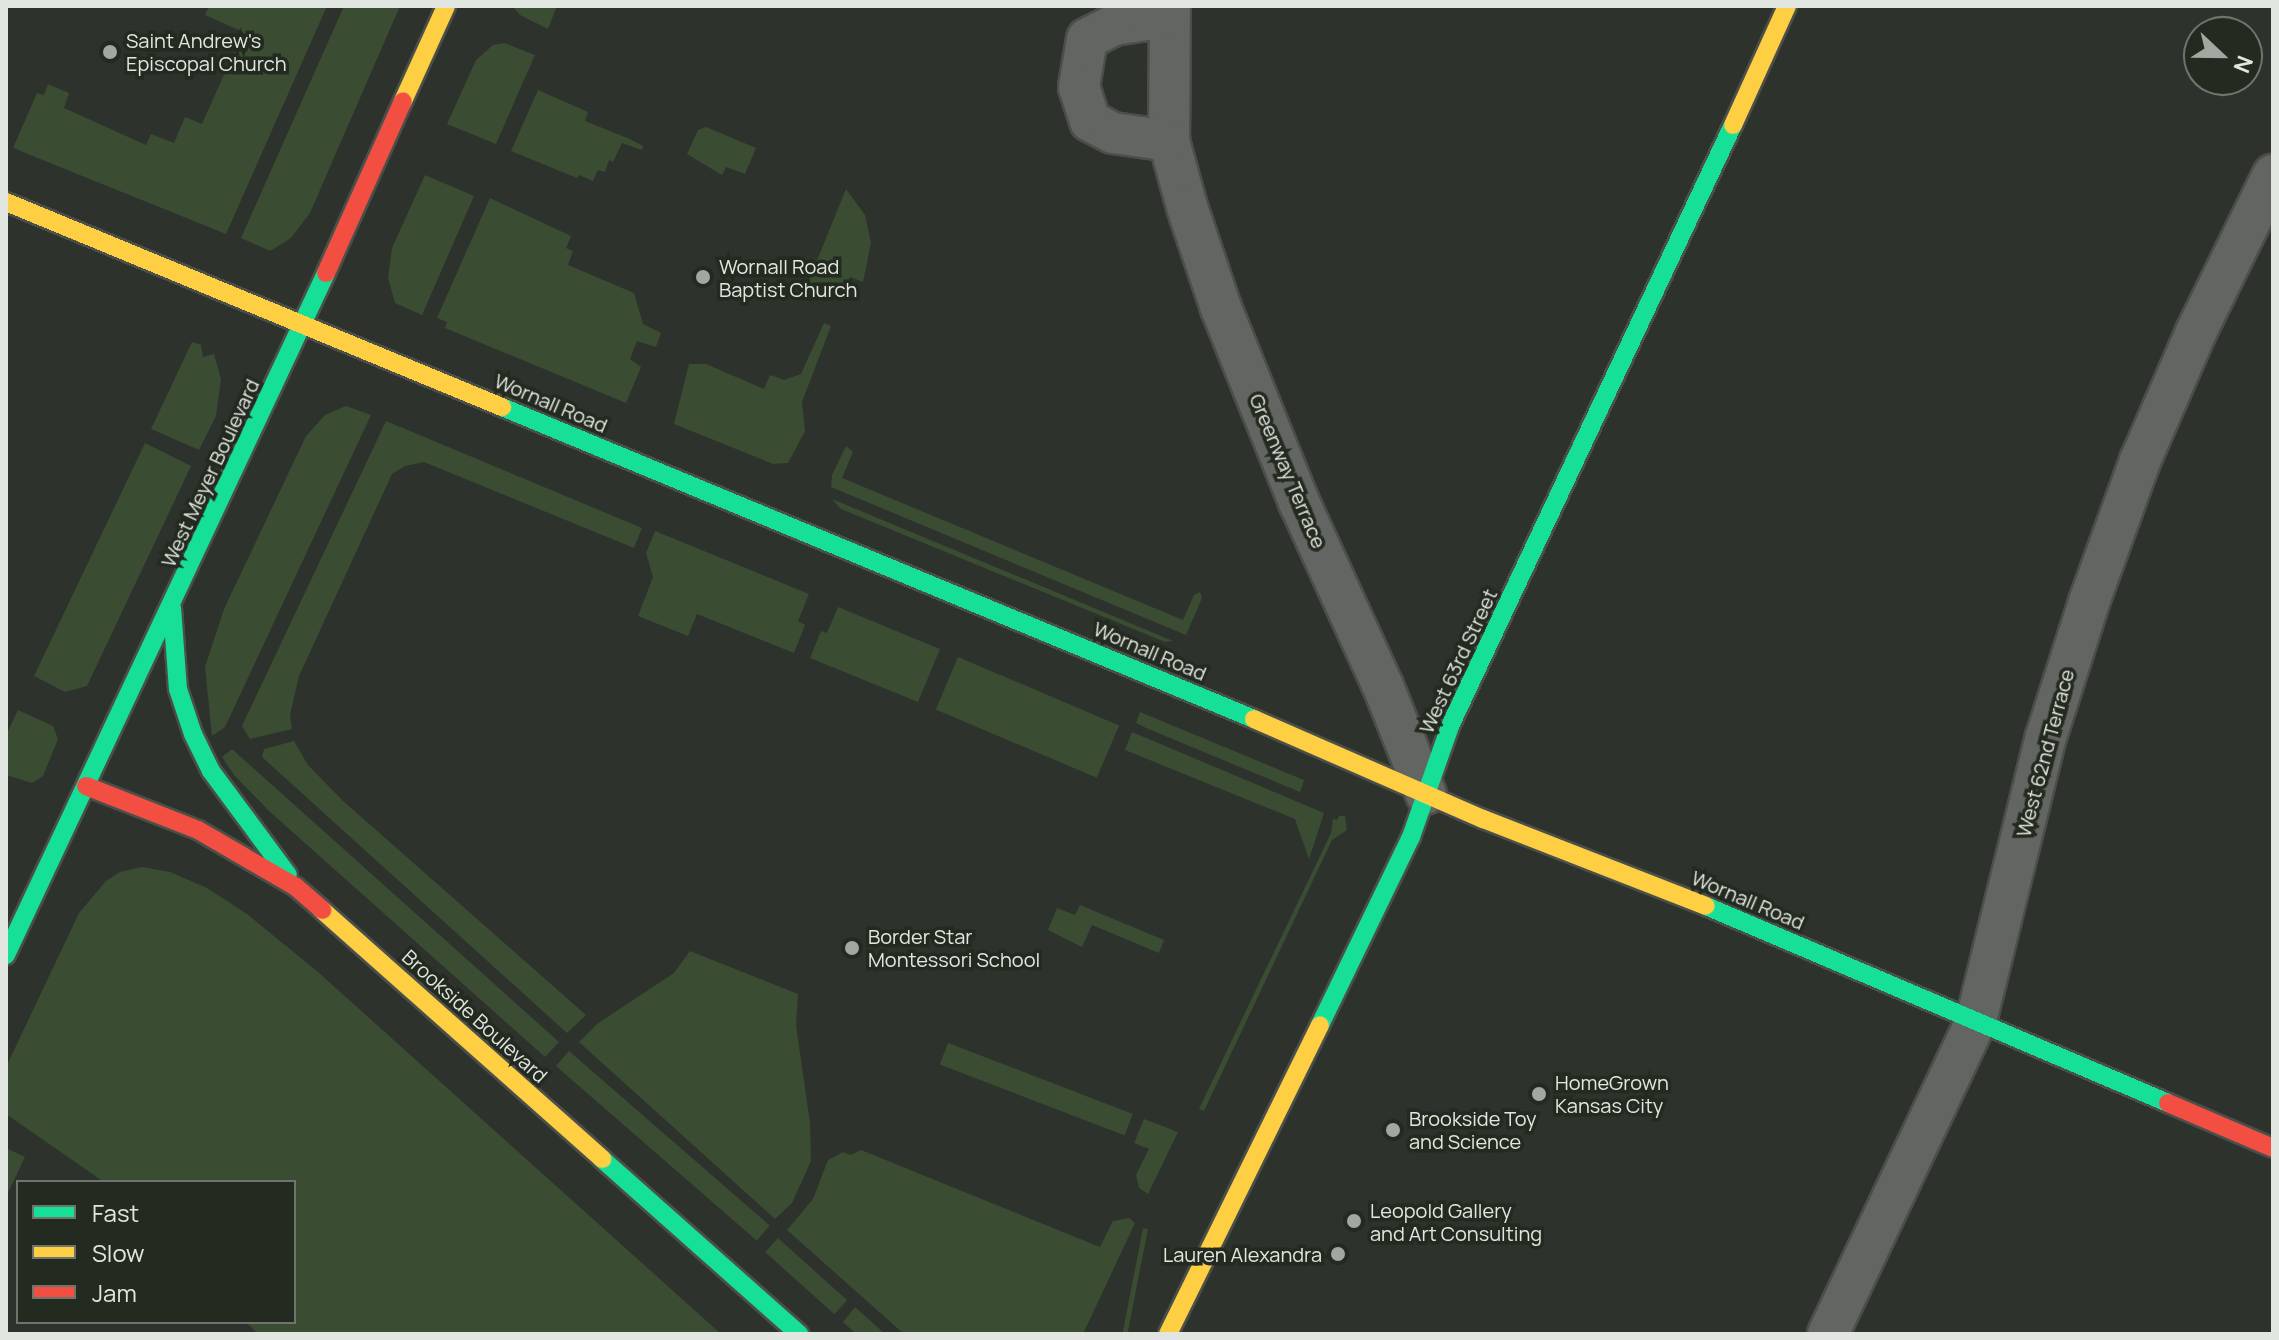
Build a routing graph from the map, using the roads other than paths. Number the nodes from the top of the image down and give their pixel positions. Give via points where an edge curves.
1 (446, 6) edge
2 (1787, 6) edge
3 (1169, 12) edge
4 (1169, 141) junction
5 (2273, 175) edge
6 (6, 202) edge
7 (303, 325) junction
8 (172, 603) junction
9 (86, 786) junction
10 (1426, 794) junction
11 (296, 887) junction
12 (6, 955) edge
13 (1976, 1021) junction
14 (2273, 1148) edge
15 (799, 1334) edge
16 (1168, 1334) edge
17 (1828, 1334) edge

1 - 7 main road, West Meyer Boulevard
2 - 10 main road, West 63rd Street via 1450,726
3 - 4 street, Greenway Terrace
3 - 4 street, Greenway Terrace via 1114,25 1087,39 1079,87 1090,121 1113,133
4 - 10 street, Greenway Terrace via 1221,308
5 - 13 street, West 62nd Terrace via 2171,389 2089,602 2046,737
6 - 7 main road, Wornall Road
7 - 8 main road, West Meyer Boulevard
7 - 10 main road, Wornall Road via 1184,688
8 - 9 main road, West Meyer Boulevard
8 - 11 main road via 178,689 193,734 211,771
9 - 11 main road, Brookside Boulevard via 198,830
9 - 12 main road, West Meyer Boulevard
10 - 13 main road, Wornall Road
10 - 16 main road, West 63rd Street via 1387,890
11 - 15 main road, Brookside Boulevard
13 - 14 main road, Wornall Road
13 - 17 street, West 62nd Terrace

